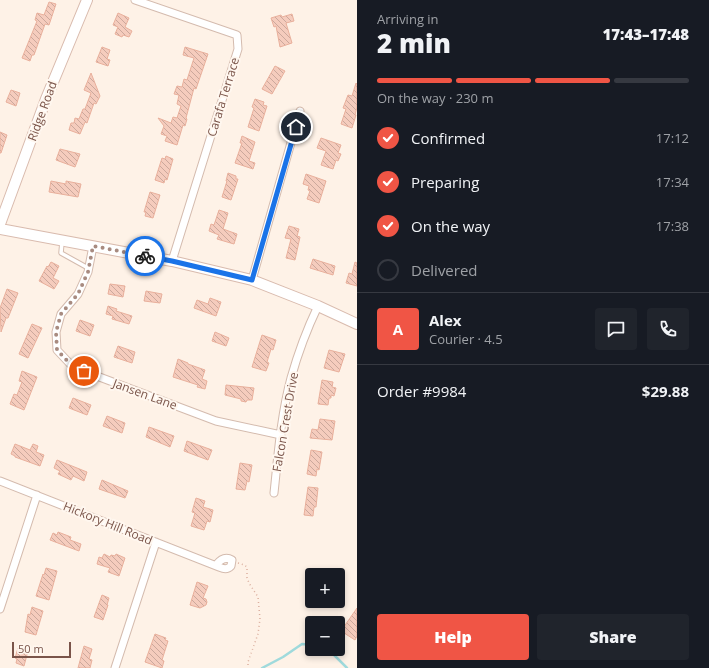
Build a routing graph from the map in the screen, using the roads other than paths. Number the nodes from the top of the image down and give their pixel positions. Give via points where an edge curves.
1 (87, 0) edge
2 (135, 0) edge
3 (300, 111) dead end
4 (0, 224) edge
5 (0, 229) edge
6 (62, 240) junction
7 (93, 246) junction
8 (172, 261) junction
9 (88, 268) junction
10 (252, 280) junction
11 (318, 306) junction
12 (357, 324) edge
13 (281, 435) junction
14 (0, 481) edge
15 (274, 493) dead end
16 (37, 495) junction
17 (156, 542) junction
18 (232, 563) road end
19 (0, 609) edge
20 (115, 668) edge

1 - 4 main road, Ridge Road via 46,99
2 - 8 street, Carafa Terrace via 237,35 238,49
3 - 10 street
5 - 6 main road
6 - 7 main road
6 - 9 lane via 61,253
7 - 8 main road
7 - 9 street, Jansen Lane
8 - 10 main road
9 - 13 street, Jansen Lane via 78,294 61,314 56,332 57,350 73,367 216,421
10 - 11 main road
11 - 12 main road
11 - 13 street, Falcon Crest Drive via 305,334 291,379
13 - 15 street, Falcon Crest Drive
14 - 16 street, Hickory Hill Road
16 - 17 street, Hickory Hill Road
16 - 19 street
17 - 18 street, Hickory Hill Road via 225,569
17 - 20 street

